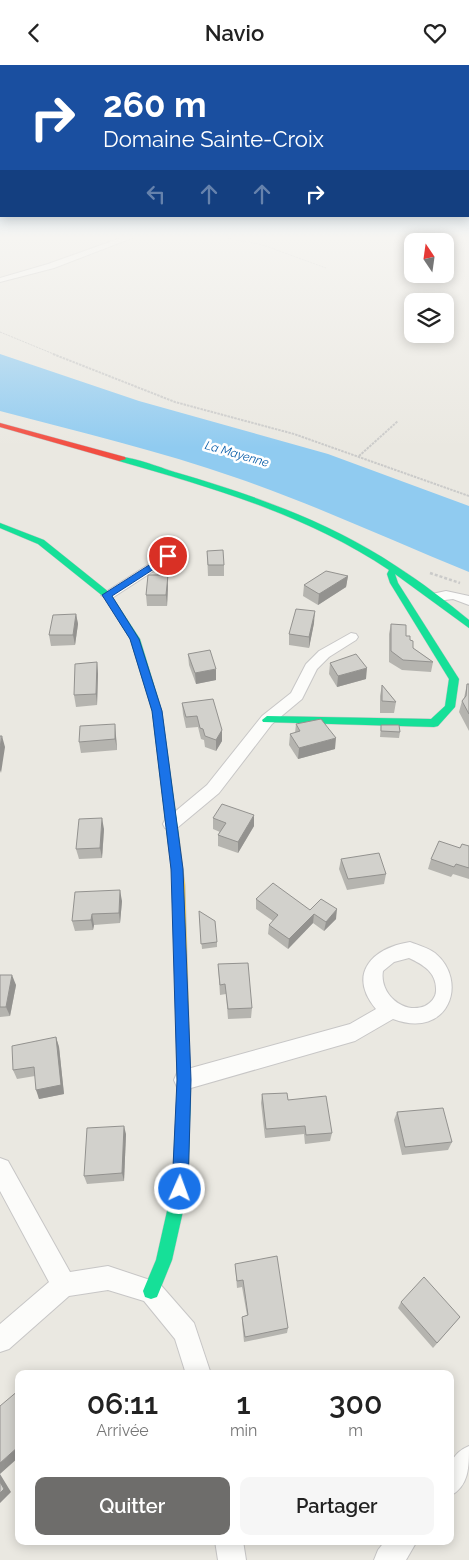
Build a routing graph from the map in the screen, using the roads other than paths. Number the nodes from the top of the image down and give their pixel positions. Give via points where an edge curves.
1 (0, 425) edge
2 (0, 525) edge
3 (168, 556) dead end
4 (394, 568) junction
5 (107, 595) junction
6 (437, 597) junction
7 (469, 601) edge
8 (469, 625) edge
9 (351, 637) dead end
10 (267, 720) junction
11 (171, 823) junction
12 (392, 1010) dead end
13 (184, 1080) junction
14 (0, 1169) edge
15 (64, 1285) junction
16 (152, 1291) junction
17 (0, 1340) edge
18 (198, 1370) edge
19 (469, 1459) edge
20 (454, 1478) edge
21 (230, 1545) edge
22 (400, 1545) edge
23 (232, 1560) edge
24 (388, 1560) edge

1 - 4 street via 262,503 318,526
2 - 5 street via 41,542
3 - 5 street
4 - 6 street
4 - 10 street via 391,574 394,583 454,679 450,707 434,723
5 - 11 street via 135,639 157,711
6 - 7 street via 448,594
6 - 8 street
9 - 10 street via 324,654 311,667 297,696
10 - 11 street via 214,789
11 - 13 street via 179,885
12 - 13 street via 355,1032
13 - 16 street via 180,1189 164,1259
14 - 15 street
15 - 16 street via 108,1278
15 - 17 street
16 - 18 street via 184,1332
19 - 20 street
21 - 23 street
22 - 24 street

